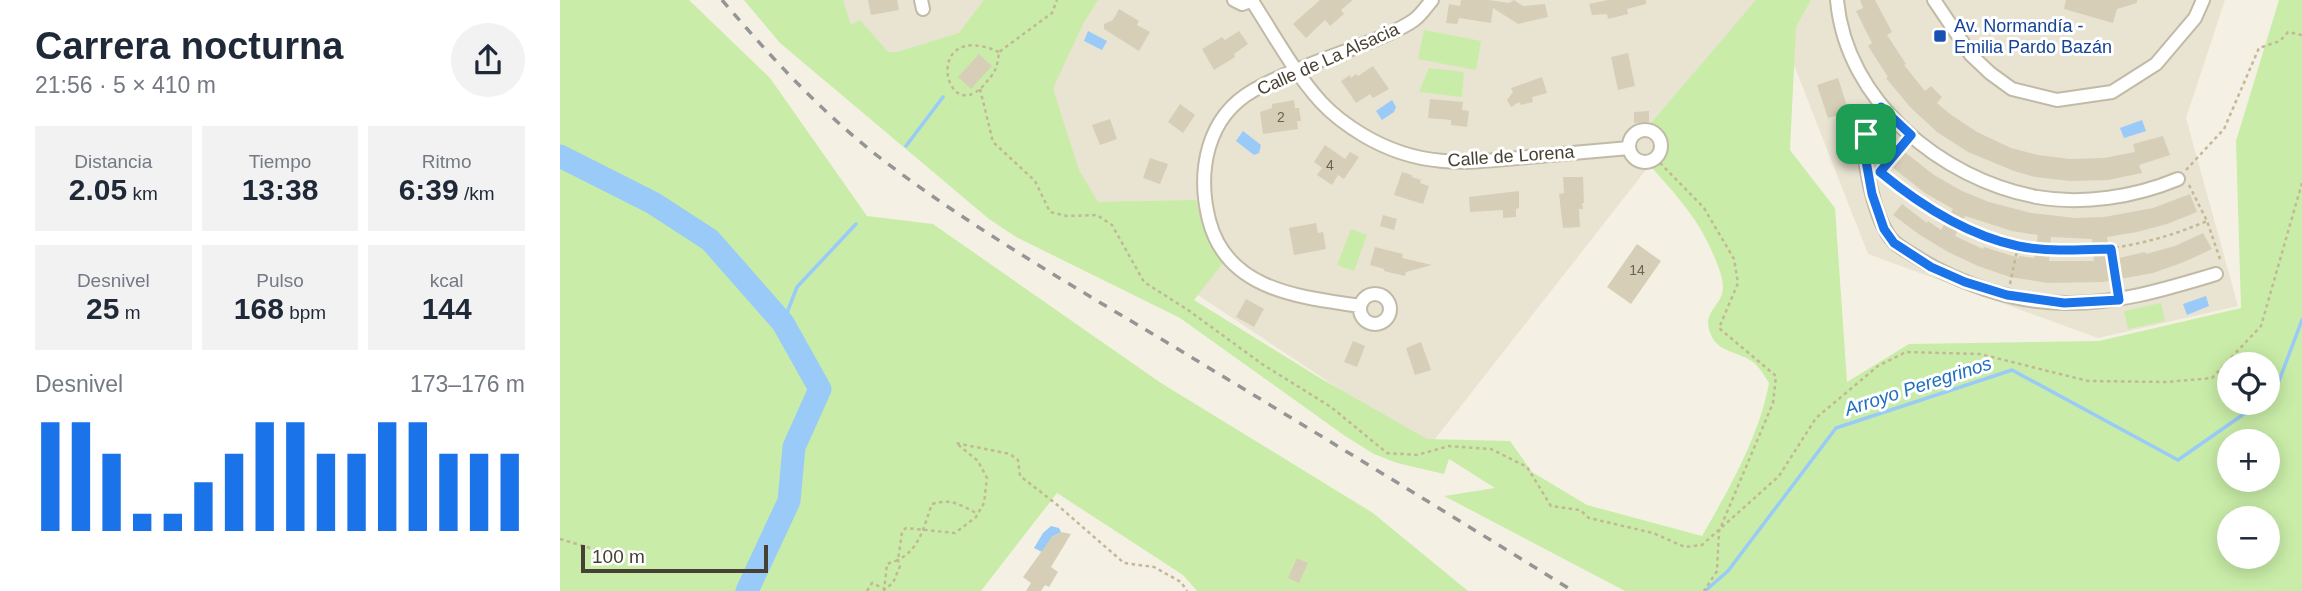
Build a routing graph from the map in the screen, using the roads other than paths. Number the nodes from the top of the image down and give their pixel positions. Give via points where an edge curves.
1 (1234, 0) edge
2 (1432, 0) edge
3 (1837, 0) edge
4 (1934, 0) edge
5 (2203, 0) edge
6 (1253, 1) edge
7 (1297, 70) junction
8 (1881, 107) junction
9 (1629, 148) junction
10 (2178, 179) road end
11 (2216, 274) dead end
12 (1360, 306) dead end

1 - 6 street, Calle de Lorena via 1242,4
2 - 7 street, Calle de La Alsacia via 1416,18 1393,32
3 - 8 street via 1847,48
4 - 5 street via 1971,55 1990,73 2012,89 2057,100 2112,92 2157,64 2195,18
6 - 7 street, Calle de Lorena
7 - 9 street, Calle de Lorena via 1322,104 1350,127 1407,156 1466,163
7 - 12 street, Calle de La Alsacia via 1252,91 1216,130 1207,153 1203,198 1222,249 1240,269 1289,295
8 - 10 street via 1954,167 2038,197 2121,196
8 - 11 street via 1866,134 1872,194 1894,243 1931,267 2007,295 2064,303 2119,300
9 - 9 street, Calle de Lorena via 1636,134 1646,131 1661,144 1655,158 1646,162 1637,160

